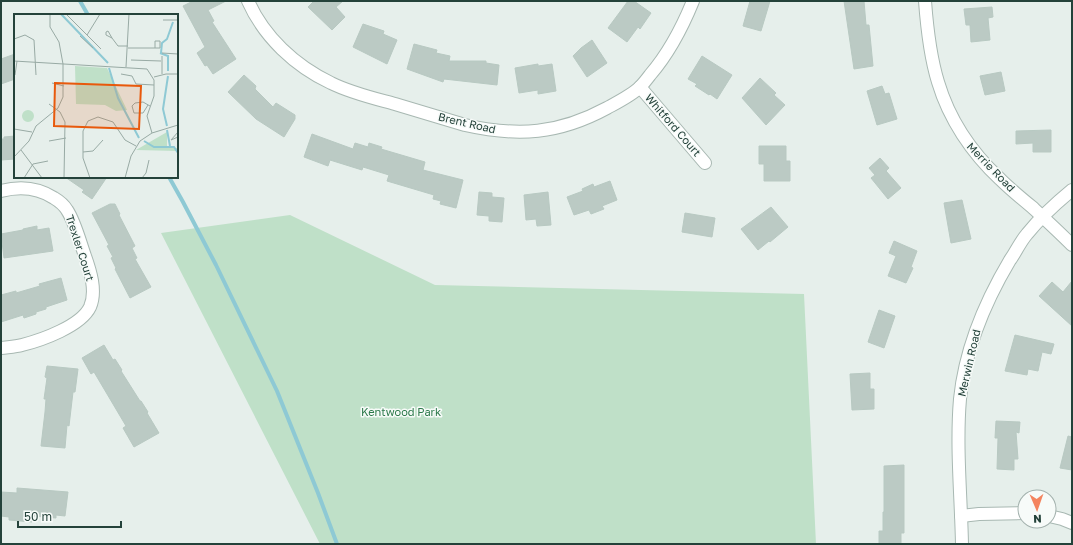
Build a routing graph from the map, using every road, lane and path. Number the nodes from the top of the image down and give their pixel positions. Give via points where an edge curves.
1 (248, 1) edge
2 (693, 1) edge
3 (925, 1) edge
4 (640, 87) junction
5 (705, 163) dead end
6 (1072, 190) edge
7 (1, 191) edge
8 (1042, 217) junction
9 (1072, 245) edge
10 (1, 348) edge
11 (1017, 513) edge
12 (961, 516) junction
13 (1057, 518) edge
14 (1072, 523) edge
15 (962, 544) edge

1 - 4 street, Brent Road via 259,22 287,54 298,64 331,83 356,93 482,128 522,132 555,128 591,117
2 - 4 street, Brent Road via 665,56
3 - 8 street, Merrie Road via 929,43 938,84 965,140 999,179
4 - 5 street, Whitford Court
6 - 8 street, Merwin Road
7 - 10 street, Trexler Court via 18,188 37,189 59,201 67,209 93,286 90,306 75,323 43,339 21,346
8 - 9 street, Merrie Road
8 - 12 street, Merwin Road via 1025,236 1005,268 985,308 970,350 960,398
11 - 12 street
12 - 15 street, Merwin Road
13 - 14 street

